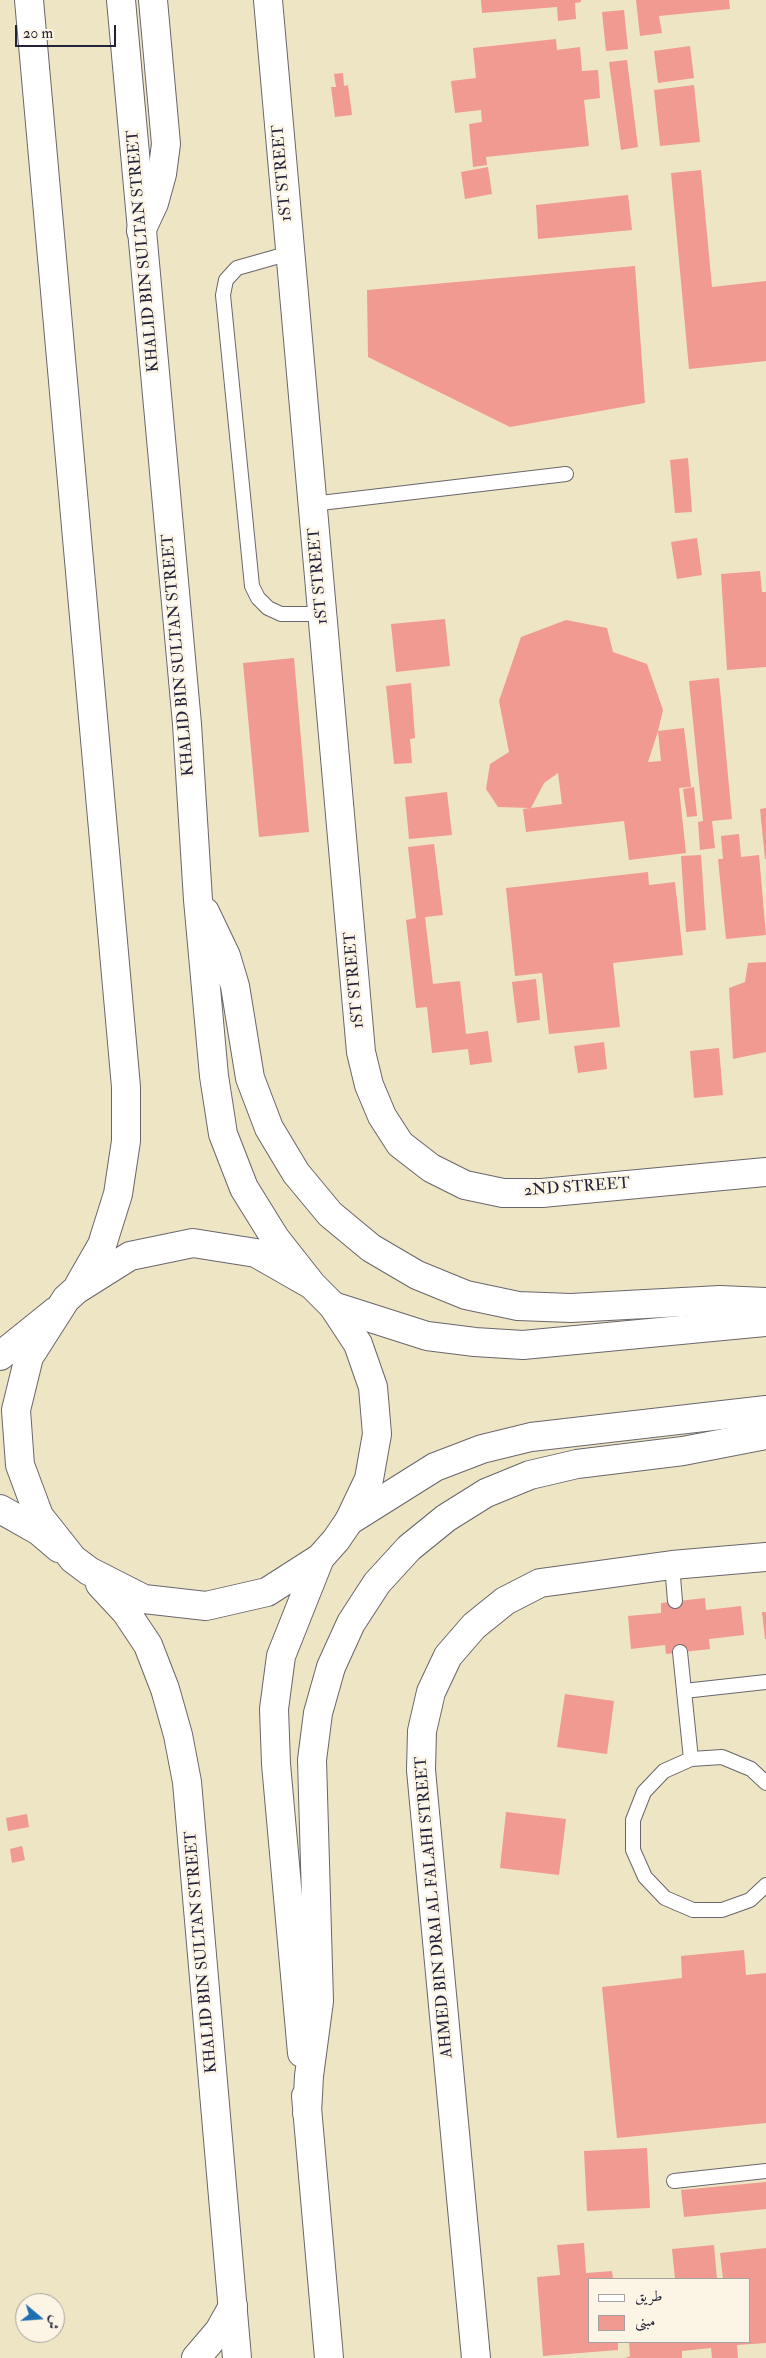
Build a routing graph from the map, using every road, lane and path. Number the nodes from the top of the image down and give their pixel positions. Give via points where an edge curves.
1 (29, 0) edge
2 (121, 0) edge
3 (153, 0) edge
4 (268, 0) edge
5 (142, 231) junction
6 (290, 253) junction
7 (566, 474) dead end
8 (312, 504) junction
9 (322, 614) junction
10 (198, 900) junction
11 (400, 1144) joint
12 (766, 1172) edge
13 (312, 1285) junction
14 (76, 1290) junction
15 (766, 1302) edge
16 (333, 1306) junction
17 (57, 1310) junction
18 (766, 1322) edge
19 (0, 1356) edge
20 (766, 1410) edge
21 (766, 1436) edge
22 (0, 1509) edge
23 (349, 1521) junction
24 (766, 1557) edge
25 (320, 1558) junction
26 (81, 1565) junction
27 (672, 1565) junction
28 (675, 1601) dead end
29 (680, 1652) dead end
30 (766, 1682) edge
31 (684, 1691) junction
32 (691, 1759) junction
33 (766, 1783) edge
34 (766, 1885) edge
35 (307, 2113) junction
36 (766, 2171) edge
37 (674, 2181) dead end
38 (233, 2306) junction
39 (196, 2358) edge
40 (237, 2358) edge
41 (329, 2358) edge
42 (476, 2358) edge

1 - 14 main road via 126,1088 126,1141 118,1194 102,1245
2 - 5 main road, KHALID BIN SULTAN STREET
3 - 5 main road via 166,144 154,203
4 - 6 main road, 1ST STREET
5 - 10 main road, KHALID BIN SULTAN STREET via 187,724
6 - 8 main road, 1ST STREET
6 - 9 lane via 237,268 226,280 223,295 252,586 268,608 281,614
7 - 8 lane
8 - 9 main road, 1ST STREET
9 - 11 main road, 1ST STREET via 361,1052 369,1085 382,1116
10 - 13 main road, KHALID BIN SULTAN STREET via 214,1076 223,1134 244,1188 275,1238
10 - 15 main road via 226,956 235,986 250,1078 269,1128 296,1173 330,1214 371,1248 416,1276 466,1295 518,1306 571,1308 720,1300
11 - 12 main road, 2ND STREET via 431,1168 466,1185 503,1193 542,1193
13 - 14 main road via 256,1253 193,1243 130,1256
13 - 16 main road
14 - 17 main road
16 - 18 main road via 427,1336 523,1344
16 - 23 main road via 358,1344 373,1387 377,1434 369,1479
17 - 19 main road
17 - 26 main road via 29,1357 16,1410 20,1465 39,1516
20 - 23 main road via 531,1437 482,1449 435,1467
21 - 35 main road via 683,1451 577,1464 530,1475 486,1493 446,1518 409,1548 377,1584 351,1623 331,1666 318,1712 312,1760 319,2001
22 - 26 main road via 39,1531
23 - 25 main road
24 - 27 main road, AHMED BIN DRAI AL FALAHI STREET
25 - 26 main road via 267,1592 206,1606 144,1599
25 - 35 main road via 281,1656 274,1709
26 - 38 main road, KHALID BIN SULTAN STREET via 126,1612 148,1645 178,1735 187,1782
27 - 28 lane
27 - 42 main road, AHMED BIN DRAI AL FALAHI STREET via 540,1583 505,1601 474,1626 448,1656 431,1692 422,1731 421,1770
29 - 31 lane
30 - 31 lane
31 - 32 lane
32 - 33 lane via 722,1757 751,1769
32 - 34 lane via 664,1771 644,1792 633,1820 633,1850 644,1877 665,1898 693,1910 722,1910 750,1900
35 - 41 main road
36 - 37 lane
38 - 39 main road via 219,2331
38 - 40 main road, KHALID BIN SULTAN STREET

